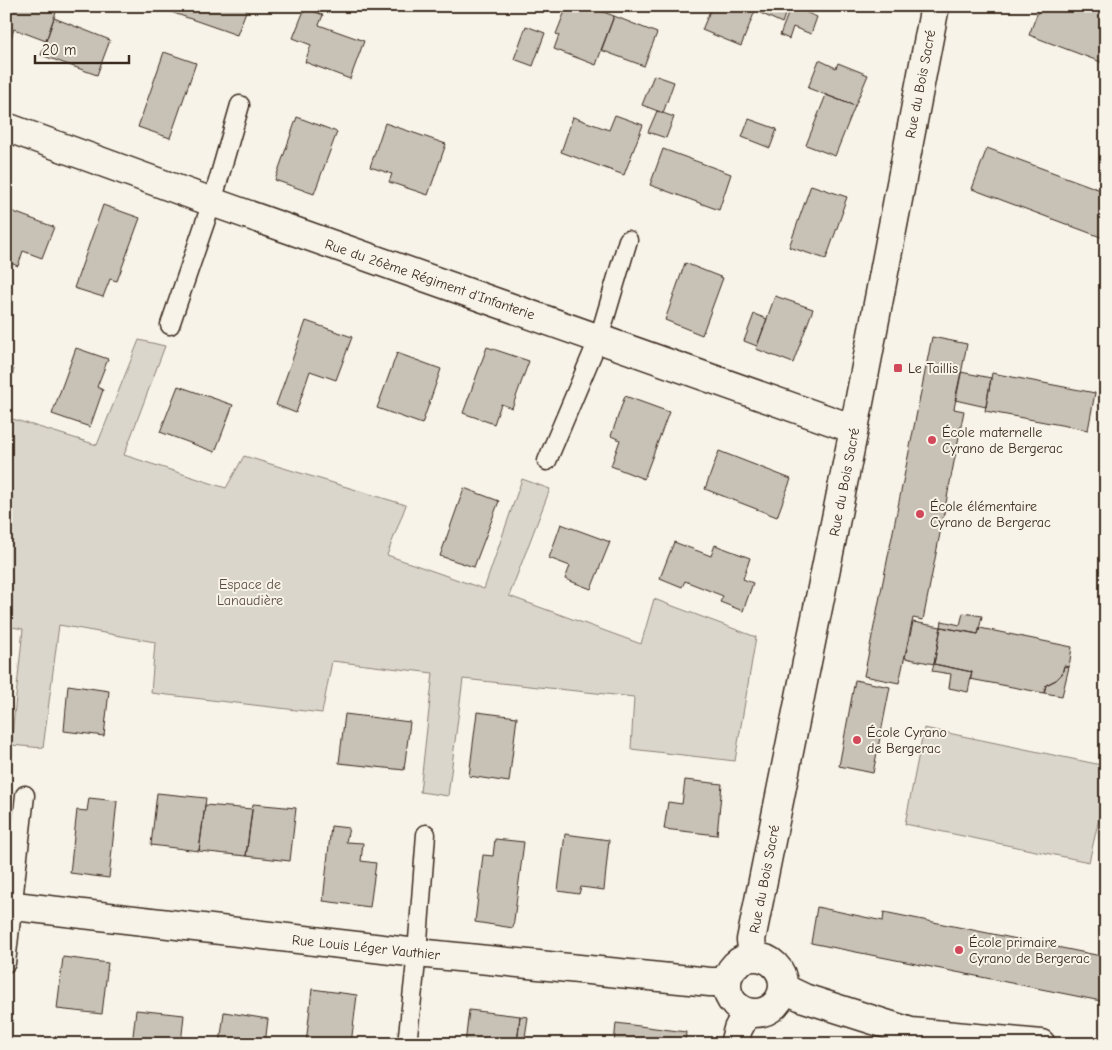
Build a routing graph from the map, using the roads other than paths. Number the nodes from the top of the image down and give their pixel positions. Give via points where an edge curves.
1 (935, 6) edge
2 (240, 105) dead end
3 (6, 127) edge
4 (212, 202) junction
5 (628, 240) dead end
6 (170, 325) dead end
7 (599, 338) junction
8 (854, 429) junction
9 (547, 461) dead end
10 (25, 795) dead end
11 (426, 834) dead end
12 (9, 905) edge
13 (417, 953) junction
14 (753, 957) junction
15 (6, 963) edge
16 (726, 982) junction
17 (783, 988) junction
18 (747, 1012) junction
19 (407, 1044) edge
20 (734, 1044) edge
21 (1041, 1044) edge

1 - 8 street, Rue du Bois Sacré
2 - 4 lane
3 - 4 street, Rue du 26ème Régiment d'Infanterie
4 - 6 lane
4 - 7 street, Rue du 26ème Régiment d'Infanterie
5 - 7 lane
7 - 8 street, Rue du 26ème Régiment d'Infanterie
7 - 9 lane
8 - 14 street, Rue du Bois Sacré via 751,940
10 - 12 lane
11 - 13 lane
12 - 13 street, Rue Louis Léger Vauthier
12 - 15 lane
13 - 16 street, Rue Louis Léger Vauthier
13 - 19 lane
14 - 16 street via 738,962
14 - 17 street via 772,962 782,978
16 - 18 street via 729,998
17 - 18 street via 774,1005 757,1013
17 - 21 street via 804,998 911,1032
18 - 20 street

